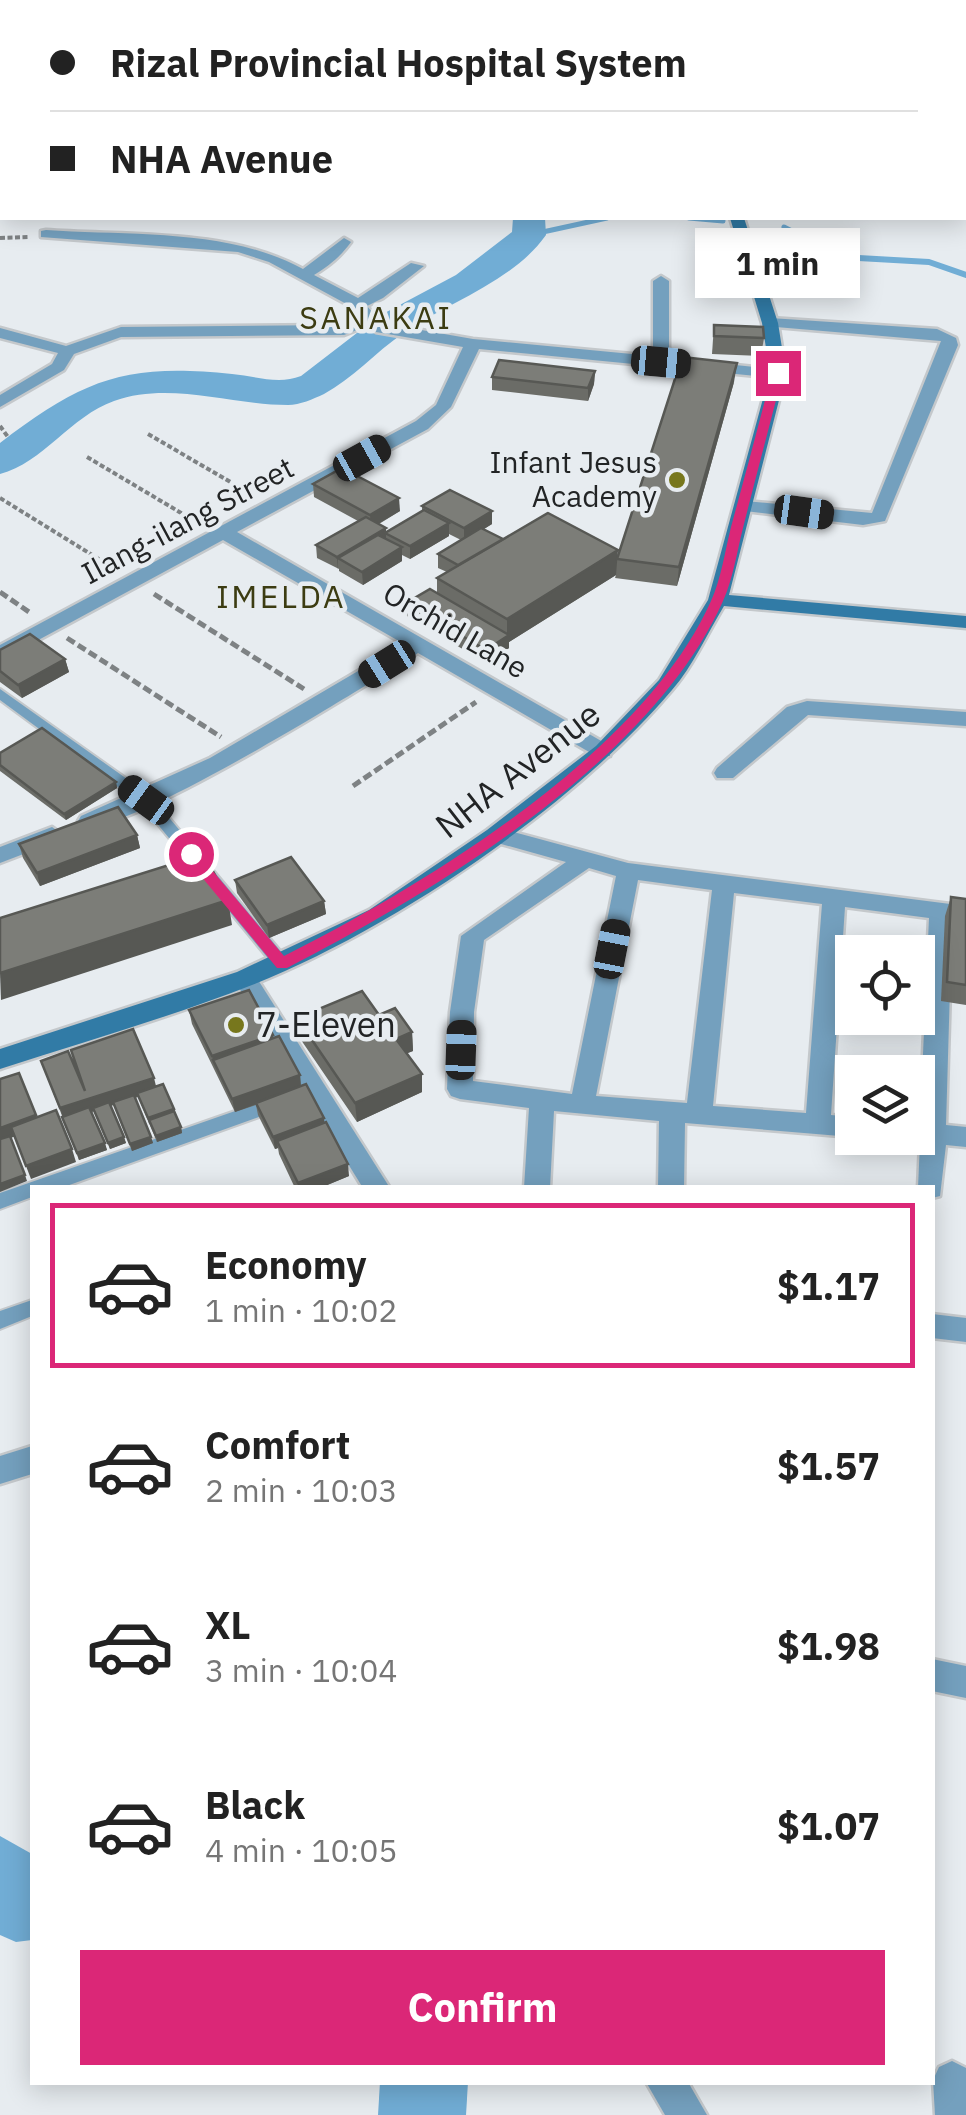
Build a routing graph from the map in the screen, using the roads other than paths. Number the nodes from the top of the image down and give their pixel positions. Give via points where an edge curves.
1 (94, 220) edge
2 (739, 220) edge
3 (46, 234) dead end
4 (86, 235) junction
5 (344, 242) dead end
6 (416, 266) dead end
7 (302, 276) junction
8 (662, 281) dead end
9 (357, 304) junction
10 (770, 322) junction
11 (372, 324) junction
12 (0, 332) edge
13 (472, 344) junction
14 (68, 351) junction
15 (661, 362) junction
16 (778, 373) junction
17 (0, 382) edge
18 (24, 390) junction
19 (0, 402) edge
20 (745, 506) junction
21 (222, 534) junction
22 (718, 600) junction
23 (966, 622) edge
24 (418, 644) junction
25 (0, 653) edge
26 (0, 693) edge
27 (966, 719) edge
28 (603, 751) junction
29 (725, 774) dead end
30 (146, 800) junction
31 (495, 835) junction
32 (0, 854) edge
33 (585, 860) junction
34 (628, 871) junction
35 (724, 883) junction
36 (834, 897) junction
37 (954, 912) edge
38 (282, 964) junction
39 (245, 978) junction
40 (0, 1059) edge
41 (935, 1062) edge
42 (315, 1090) junction
43 (542, 1099) junction
44 (582, 1106) junction
45 (686, 1114) junction
46 (818, 1124) junction
47 (835, 1126) edge
48 (935, 1134) edge
49 (966, 1137) edge
50 (928, 1155) edge
51 (44, 1185) edge
52 (372, 1185) edge
53 (537, 1185) edge
54 (672, 1185) edge
55 (931, 1185) edge
56 (30, 1190) edge
57 (0, 1201) edge
58 (30, 1309) edge
59 (0, 1320) edge
60 (935, 1326) edge
61 (966, 1330) edge
62 (30, 1461) edge
63 (0, 1470) edge
64 (935, 1676) edge
65 (966, 1682) edge
66 (667, 2085) edge
67 (688, 2115) edge

1 - 4 street
2 - 10 street, NHA Avenue
3 - 4 street
4 - 7 street via 239,248
5 - 7 street
6 - 9 street
7 - 9 street
8 - 15 street
9 - 11 street
10 - 16 street, NHA Avenue
10 - 20 street via 937,334 950,345 879,517
11 - 13 street
11 - 14 street via 344,330 121,332
12 - 14 street
13 - 15 street
13 - 21 street, Ilang-ilang Street via 443,407 422,424
14 - 18 street via 58,368
15 - 16 street
16 - 20 street, NHA Avenue
17 - 18 street
18 - 19 street
20 - 22 street, NHA Avenue
21 - 24 street, Orchid Lane
21 - 25 street, Ilang-ilang Street
22 - 23 street
22 - 28 street, NHA Avenue via 667,684
24 - 28 street, Orchid Lane
24 - 30 street via 244,752
26 - 30 lane
27 - 29 street via 807,708 794,712
28 - 31 street, NHA Avenue
30 - 32 street
30 - 38 lane
31 - 33 street
31 - 38 street, NHA Avenue via 376,916
33 - 34 street
33 - 43 street via 473,936 460,1088
34 - 35 street
34 - 44 street
35 - 36 street
35 - 45 street
36 - 37 street
36 - 46 street
37 - 41 street
38 - 39 street, NHA Avenue
39 - 40 street, NHA Avenue
39 - 42 street
42 - 51 lane
42 - 52 street
43 - 44 street
43 - 53 street
44 - 45 street
45 - 46 street
45 - 54 street
46 - 47 street
48 - 49 street
50 - 55 street
56 - 57 lane
58 - 59 lane
60 - 61 street
62 - 63 street
64 - 65 street
66 - 67 street

